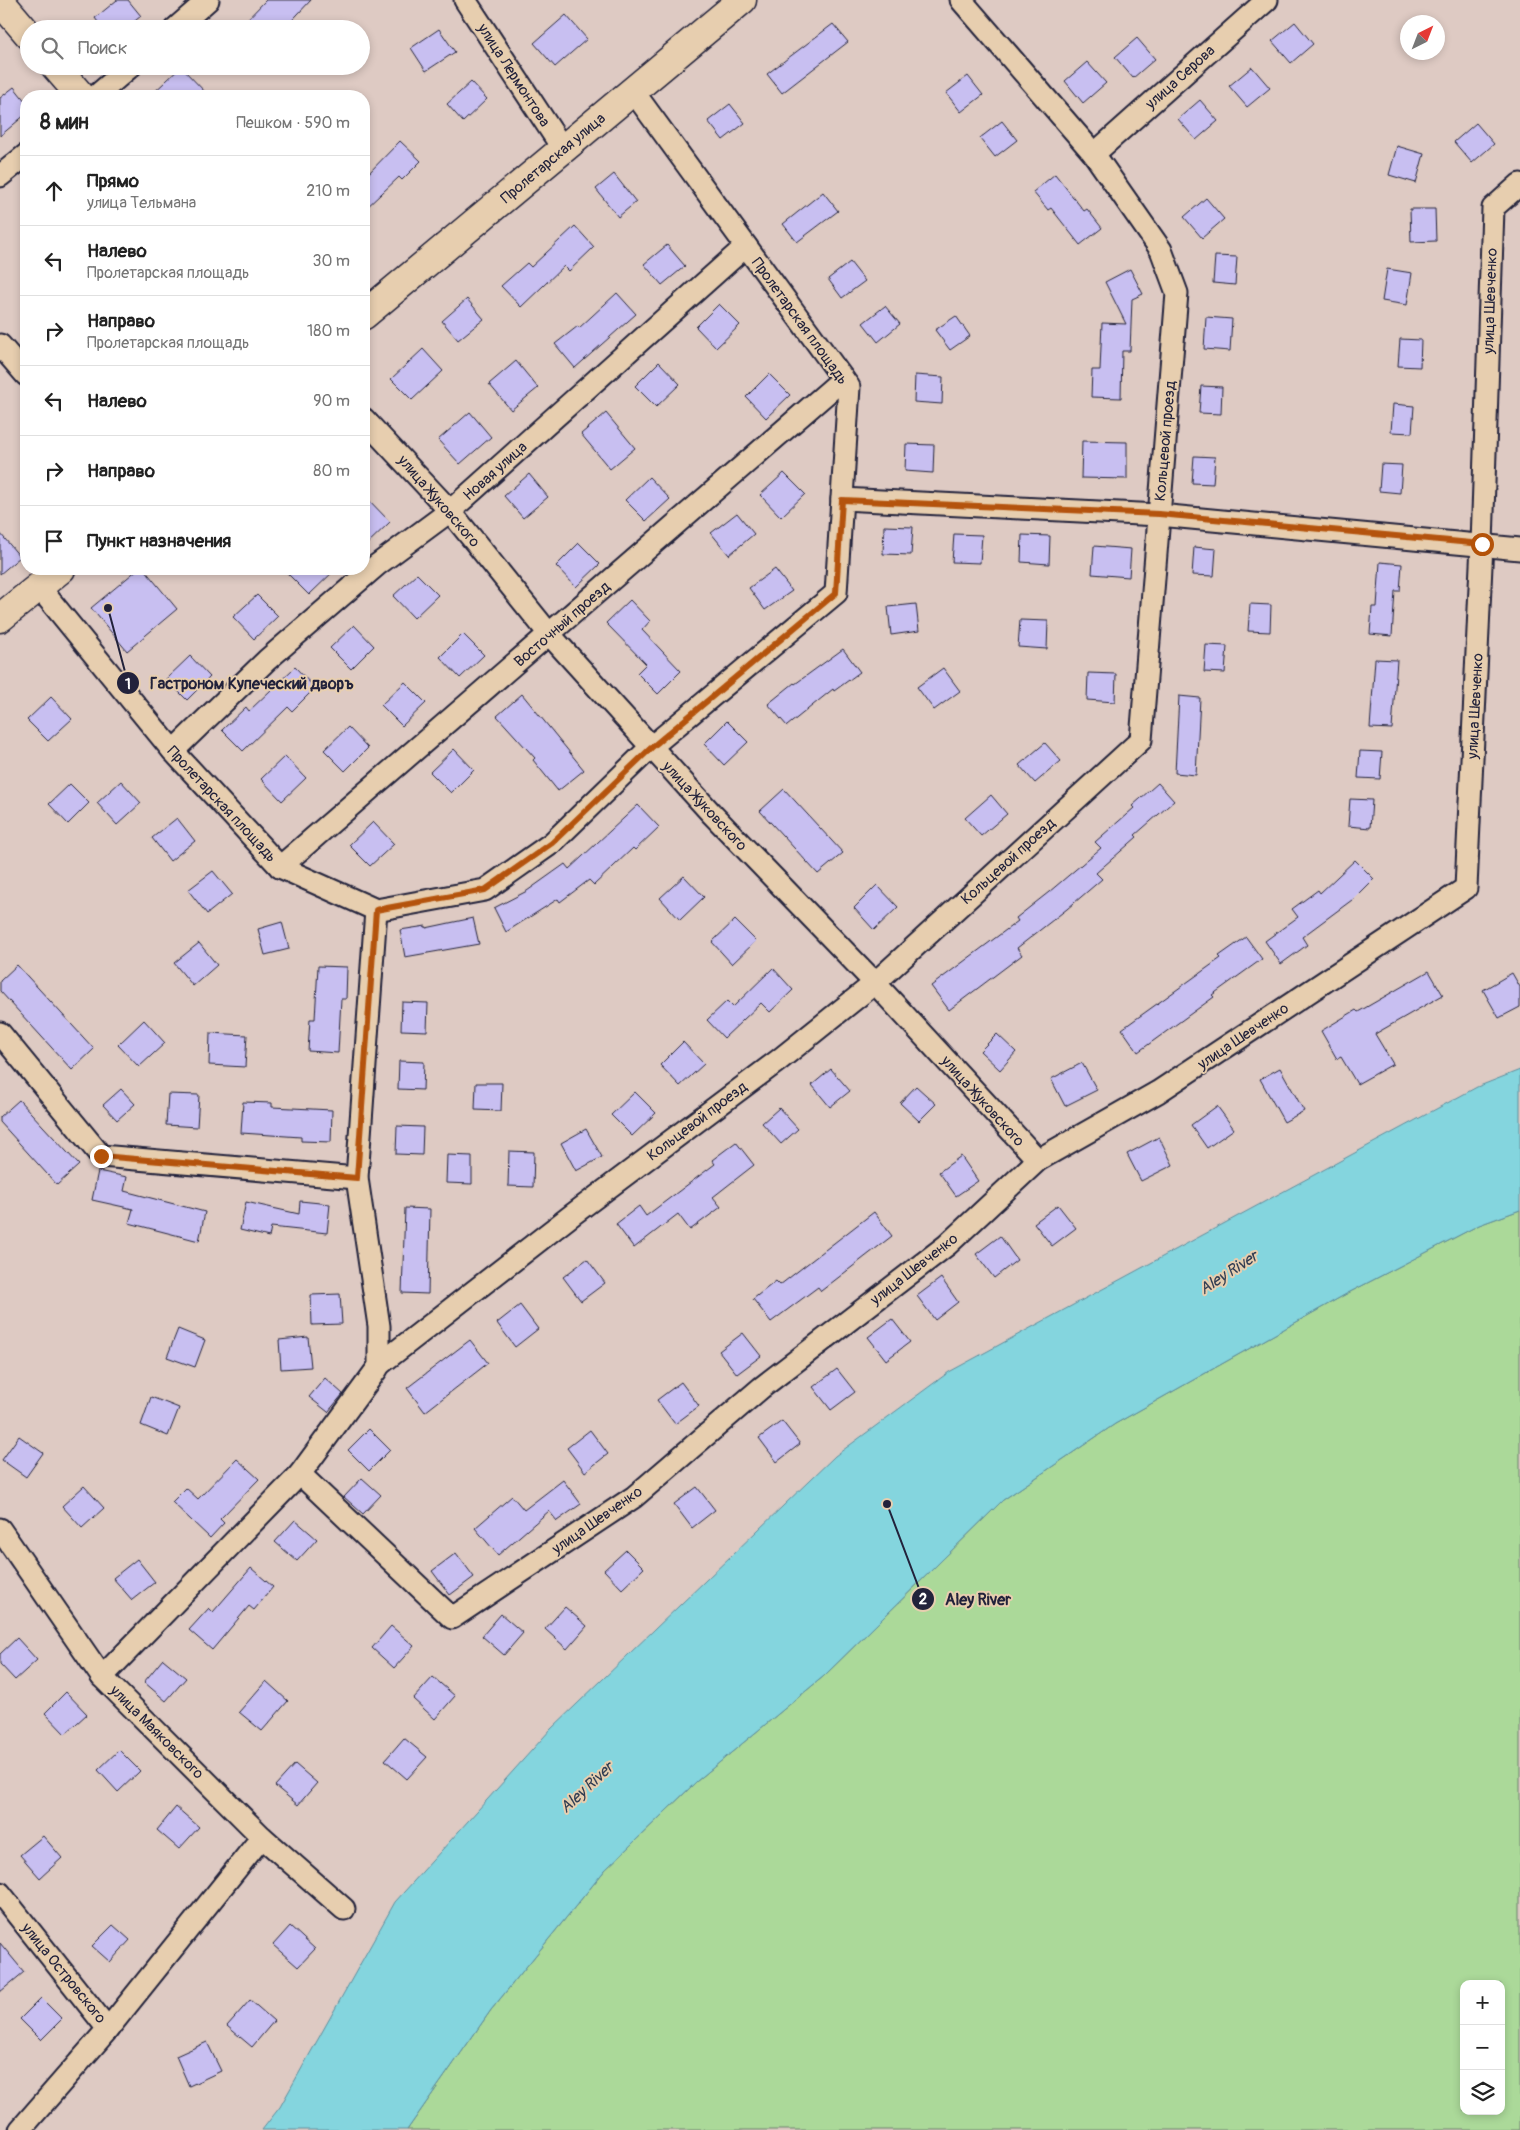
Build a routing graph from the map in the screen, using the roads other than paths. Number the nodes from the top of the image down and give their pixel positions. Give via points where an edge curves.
1 (208, 0) edge
2 (465, 0) edge
3 (742, 0) edge
4 (961, 0) edge
5 (1267, 0) edge
6 (0, 1) edge
7 (185, 20) edge
8 (20, 24) edge
9 (63, 75) edge
10 (120, 75) edge
11 (76, 90) edge
12 (103, 90) edge
13 (633, 91) junction
14 (563, 149) junction
15 (1094, 154) junction
16 (20, 159) edge
17 (0, 176) edge
18 (1520, 184) edge
19 (746, 246) junction
20 (370, 310) edge
21 (0, 345) edge
22 (20, 368) edge
23 (843, 379) junction
24 (370, 425) edge
25 (842, 500) junction
26 (450, 511) junction
27 (1159, 514) junction
28 (1482, 544) junction
29 (1520, 549) edge
30 (370, 570) edge
31 (54, 575) edge
32 (365, 575) edge
33 (39, 587) junction
34 (0, 618) edge
35 (550, 635) junction
36 (651, 748) junction
37 (173, 751) junction
38 (280, 868) junction
39 (376, 910) junction
40 (875, 983) junction
41 (0, 1033) edge
42 (1038, 1160) junction
43 (357, 1178) junction
44 (379, 1365) junction
45 (300, 1474) junction
46 (0, 1529) edge
47 (102, 1677) junction
48 (262, 1838) junction
49 (0, 1893) edge
50 (344, 1909) dead end
51 (108, 2029) junction
52 (20, 2130) edge

1 - 7 street
2 - 14 street, улица Лермонтова
3 - 13 street, Пролетарская улица
4 - 15 street, Кольцевой проезд
5 - 15 street, улица Серова
6 - 8 street
9 - 11 street
10 - 12 street
13 - 14 street, Пролетарская улица
13 - 19 street, Пролетарская площадь
14 - 20 street, Пролетарская улица
15 - 27 street, Кольцевой проезд via 1161,250 1177,293
16 - 17 street
18 - 28 street, улица Шевченко via 1493,208
19 - 23 street, Пролетарская площадь
19 - 26 street, Новая улица
21 - 22 street
23 - 25 street, Пролетарская площадь via 849,387
23 - 35 street, Восточный проезд
24 - 26 street, улица Жуковского
25 - 27 street
25 - 36 street, Пролетарская площадь via 836,593
26 - 30 street, Новая улица
26 - 35 street, улица Жуковского
27 - 28 street
27 - 40 street, Кольцевой проезд via 1140,740
28 - 29 street
28 - 42 street, улица Шевченко via 1466,888 1158,1092
31 - 33 street
32 - 37 street, Новая улица via 267,660
33 - 34 street
33 - 37 street, Пролетарская площадь
35 - 36 street, улица Жуковского
35 - 38 street, Восточный проезд
36 - 39 street, Пролетарская площадь via 552,843 485,890
36 - 40 street, улица Жуковского
37 - 38 street, Пролетарская площадь
38 - 39 street, Пролетарская площадь
39 - 43 street
40 - 42 street, улица Жуковского
40 - 44 street, Кольцевой проезд
41 - 43 street via 101,1156
42 - 45 street, улица Шевченко via 947,1245 761,1388 634,1497 452,1618
43 - 44 street via 379,1326
44 - 45 street, Кольцевой проезд
45 - 47 street, Кольцевой проезд
46 - 47 street, улица Маяковского
47 - 48 street, улица Маяковского
48 - 50 street, улица Маяковского
48 - 51 street
49 - 51 street, улица Островского
51 - 52 street

